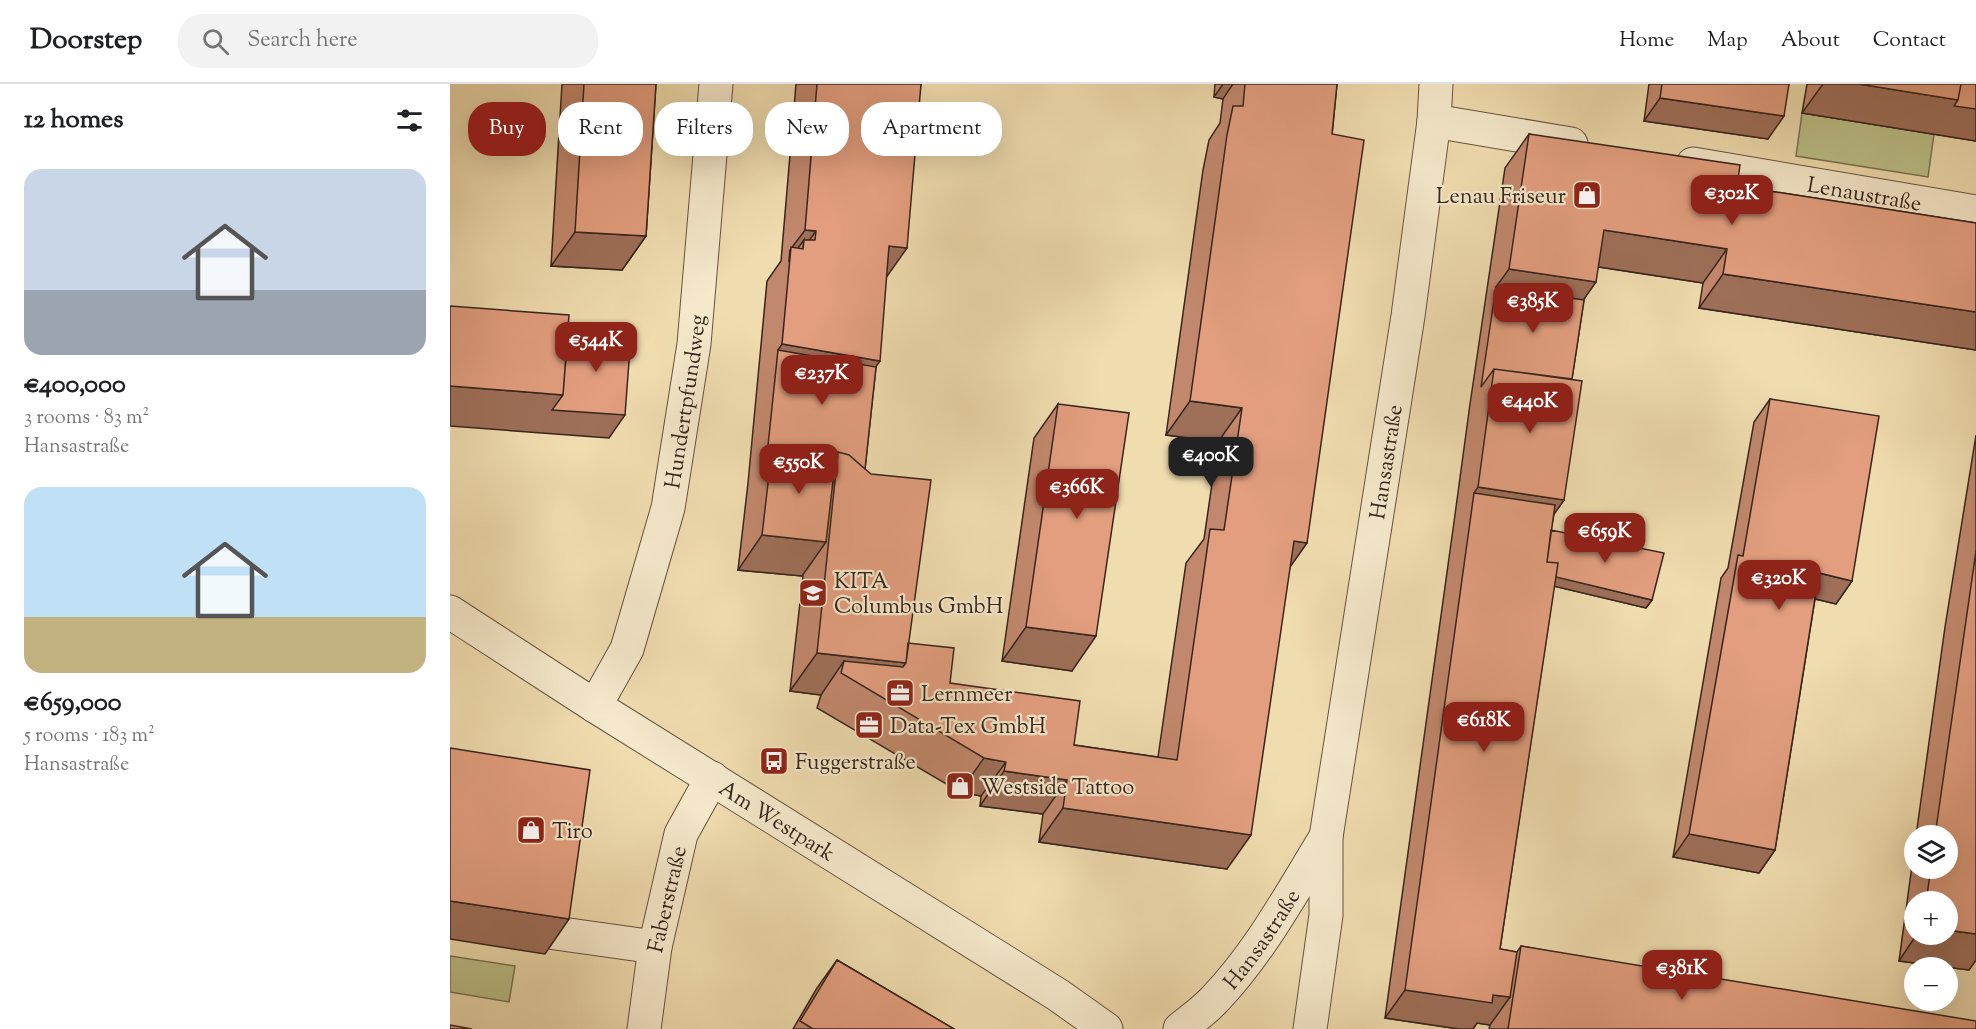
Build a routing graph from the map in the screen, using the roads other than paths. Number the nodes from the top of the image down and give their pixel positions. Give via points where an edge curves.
1 (716, 84) edge
2 (1436, 84) edge
3 (1434, 121) junction
4 (1605, 149) edge
5 (1667, 160) edge
6 (1976, 212) edge
7 (450, 612) edge
8 (595, 706) junction
9 (712, 778) junction
10 (1326, 837) junction
11 (548, 932) edge
12 (655, 947) junction
13 (644, 1029) edge
14 (1106, 1029) edge
15 (1180, 1029) edge
16 (1310, 1029) edge

1 - 8 street, Hundertpfundweg via 694,344 668,508 627,649
2 - 3 street, Hansastraße
3 - 4 street
3 - 10 street, Hansastraße via 1408,316
5 - 6 street, Lenaustraße
7 - 8 street, Am Westpark
8 - 9 street, Am Westpark
9 - 12 street, Faberstraße via 681,834
9 - 14 street, Am Westpark via 1058,994
10 - 15 street, Hansastraße via 1277,917 1241,965 1215,999
10 - 16 street, Hansastraße via 1326,915
11 - 12 street
12 - 13 street, Faberstraße

